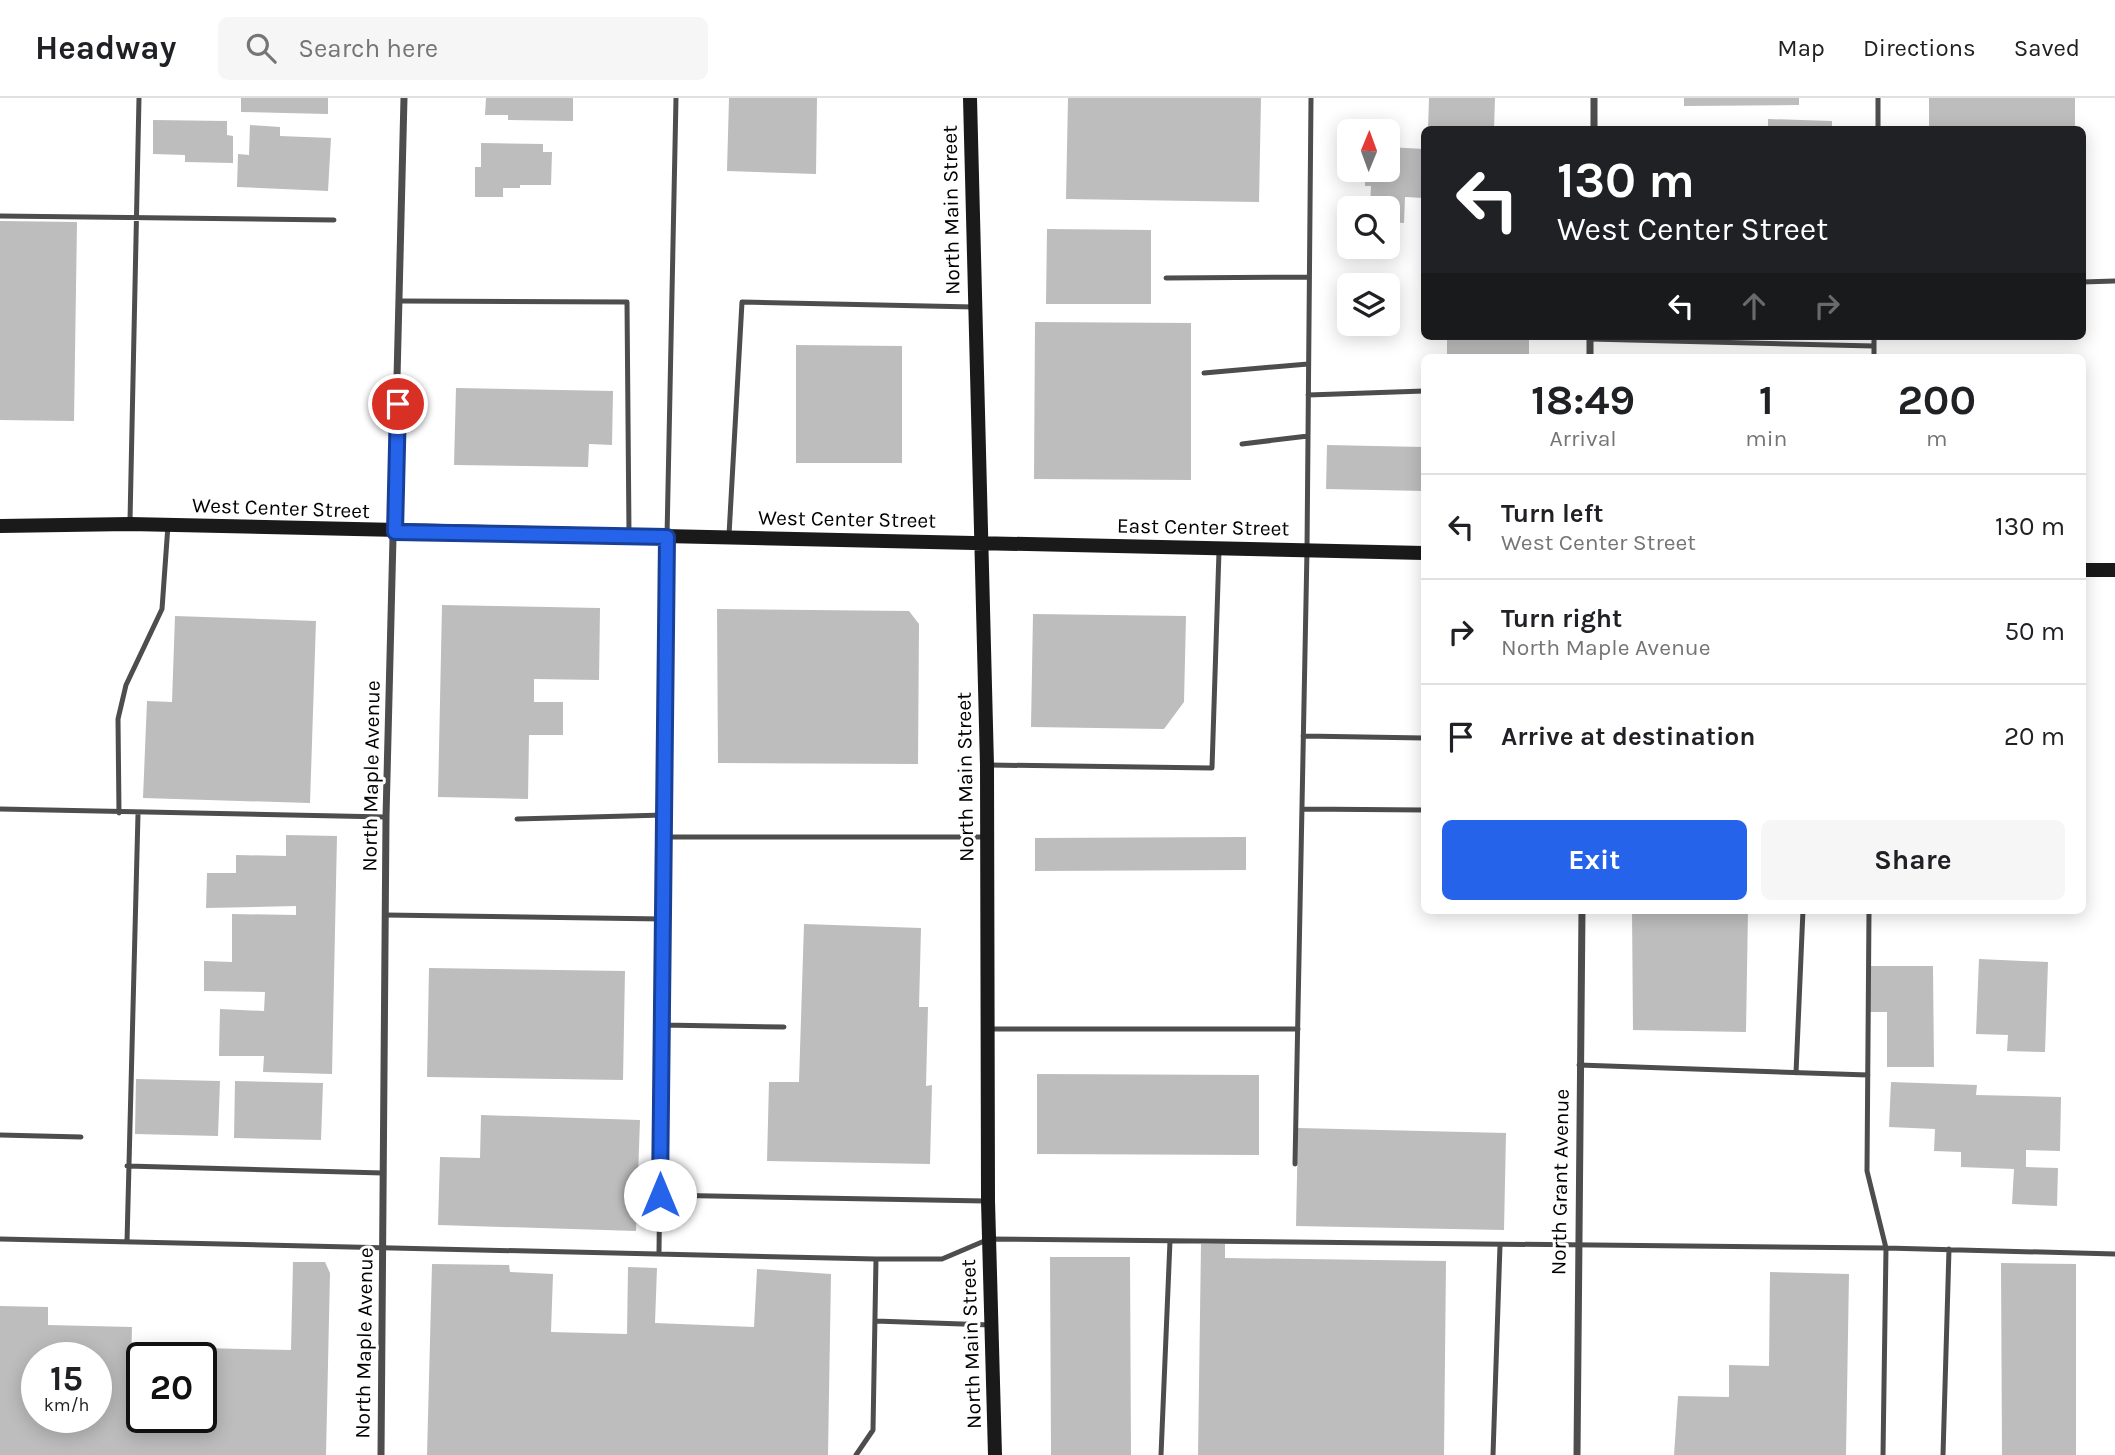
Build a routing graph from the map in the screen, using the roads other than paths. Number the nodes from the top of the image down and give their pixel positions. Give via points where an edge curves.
1 (139, 98) edge
2 (404, 98) edge
3 (676, 98) edge
4 (970, 98) edge
5 (1311, 98) edge
6 (1594, 98) edge
7 (1878, 98) edge
8 (1594, 126) edge
9 (1878, 126) edge
10 (0, 216) edge
11 (136, 219) junction
12 (334, 220) dead end
13 (1309, 277) junction
14 (1166, 278) dead end
15 (2115, 281) edge
16 (2086, 282) edge
17 (400, 301) junction
18 (974, 307) junction
19 (1685, 340) edge
20 (1874, 340) edge
21 (1874, 346) junction
22 (1874, 354) edge
23 (1308, 364) junction
24 (1204, 373) dead end
25 (1421, 391) edge
26 (1308, 395) junction
27 (1308, 436) junction
28 (1242, 444) dead end
29 (130, 524) junction
30 (168, 525) junction
31 (0, 526) edge
32 (395, 532) junction
33 (629, 537) junction
34 (667, 537) junction
35 (729, 539) junction
36 (980, 542) junction
37 (1220, 548) junction
38 (1307, 550) junction
39 (1421, 553) edge
40 (2086, 569) edge
41 (2115, 570) edge
42 (1303, 736) junction
43 (1421, 738) edge
44 (988, 765) junction
45 (0, 809) edge
46 (1302, 809) junction
47 (1421, 810) edge
48 (119, 813) junction
49 (138, 814) junction
50 (664, 815) junction
51 (386, 817) junction
52 (517, 819) dead end
53 (988, 836) junction
54 (663, 837) junction
55 (1581, 914) edge
56 (1803, 914) edge
57 (1869, 914) edge
58 (386, 915) junction
59 (663, 919) junction
60 (661, 1025) junction
61 (784, 1027) dead end
62 (988, 1029) junction
63 (1298, 1029) junction
64 (1579, 1065) junction
65 (1796, 1073) junction
66 (1868, 1075) junction
67 (0, 1135) edge
68 (80, 1137) dead end
69 (1295, 1164) dead end
70 (127, 1166) junction
71 (383, 1173) junction
72 (660, 1195) junction
73 (988, 1201) junction
74 (0, 1239) edge
75 (989, 1239) junction
76 (1170, 1241) junction
77 (127, 1242) junction
78 (1500, 1245) junction
79 (383, 1246) junction
80 (1577, 1246) junction
81 (1886, 1248) junction
82 (1949, 1250) junction
83 (659, 1253) junction
84 (2115, 1254) edge
85 (876, 1259) junction
86 (875, 1321) junction
87 (992, 1325) junction
88 (381, 1455) edge
89 (856, 1455) edge
90 (995, 1455) edge
91 (1161, 1455) edge
92 (1493, 1455) edge
93 (1577, 1455) edge
94 (1883, 1455) edge
95 (1942, 1455) edge

1 - 11 lane
2 - 17 street, North Maple Avenue
3 - 34 lane
4 - 18 street, North Main Street
5 - 13 lane
6 - 8 street
7 - 9 lane
10 - 11 lane
11 - 12 lane
11 - 29 lane
13 - 14 lane
13 - 23 lane
15 - 16 lane
17 - 32 street, North Maple Avenue
17 - 33 lane via 627,302
18 - 35 lane via 742,302
18 - 36 street, North Main Street
19 - 21 lane
20 - 21 lane
21 - 22 lane
23 - 24 lane
23 - 26 lane
25 - 26 lane
26 - 27 lane
27 - 28 lane
27 - 38 lane
29 - 30 street, West Center Street
29 - 31 street, West Center Street
30 - 32 street, West Center Street
30 - 48 lane via 162,609 125,685 118,719
32 - 33 street, West Center Street
32 - 51 street, North Maple Avenue
33 - 34 street, West Center Street
34 - 35 street, West Center Street
34 - 50 lane
35 - 36 street, West Center Street
36 - 37 street, East Center Street
36 - 44 street, North Main Street
37 - 38 street, East Center Street
37 - 44 lane via 1212,768
38 - 39 street, East Center Street
38 - 42 lane
40 - 41 street
42 - 43 lane
42 - 46 lane
44 - 53 street, North Main Street
45 - 48 lane
46 - 47 lane
46 - 63 lane
48 - 49 lane
49 - 51 lane
49 - 70 lane
50 - 52 lane
50 - 54 lane
51 - 58 street, North Maple Avenue
53 - 54 lane
53 - 62 street, North Main Street
54 - 59 lane
55 - 64 street, North Grant Avenue
56 - 65 lane
57 - 66 lane
58 - 59 lane
58 - 71 street, North Maple Avenue
59 - 60 lane
60 - 61 lane
60 - 72 lane
62 - 63 lane
62 - 73 street, North Main Street
63 - 69 lane
64 - 65 lane
64 - 80 street, North Grant Avenue
65 - 66 lane
66 - 81 lane via 1867,1171
67 - 68 lane
70 - 71 lane
70 - 77 lane
71 - 79 street, North Maple Avenue
72 - 73 lane
72 - 83 lane
73 - 75 street, North Main Street
74 - 77 lane
75 - 76 lane
75 - 85 lane via 942,1259
75 - 87 street, North Main Street
76 - 78 lane
76 - 91 lane
77 - 79 lane
78 - 80 lane
78 - 92 lane
79 - 83 lane
79 - 88 street, North Maple Avenue
80 - 81 lane
80 - 93 street, North Grant Avenue
81 - 82 lane
81 - 94 lane
82 - 84 lane
82 - 95 lane
83 - 85 lane
85 - 86 lane
86 - 87 lane
86 - 89 lane via 873,1430
87 - 90 street, North Main Street

